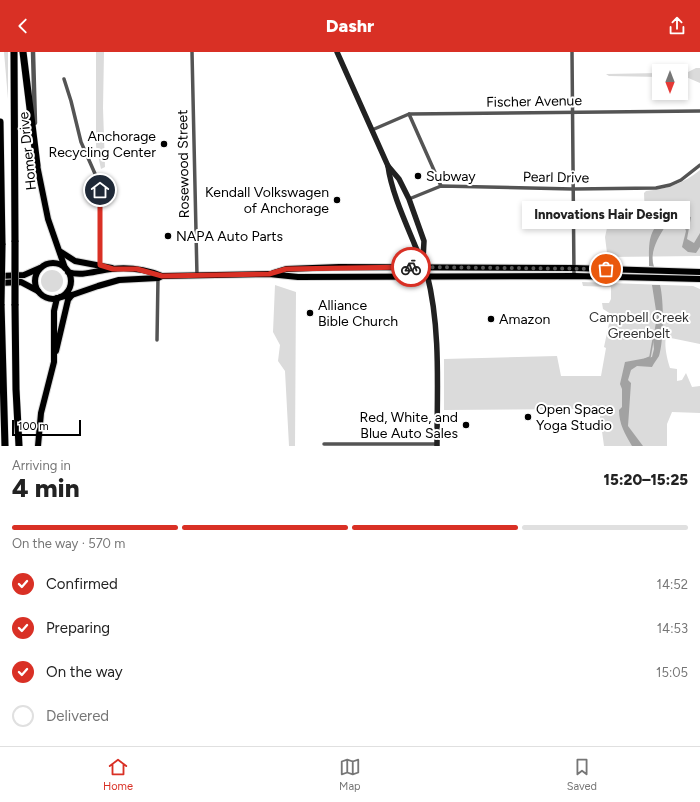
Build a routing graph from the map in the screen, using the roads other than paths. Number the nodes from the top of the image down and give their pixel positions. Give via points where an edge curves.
1 (14, 52) edge
2 (23, 52) edge
3 (33, 52) edge
4 (192, 52) edge
5 (337, 52) edge
6 (572, 52) edge
7 (64, 80) dead end
8 (700, 111) edge
9 (574, 112) junction
10 (409, 114) junction
11 (0, 122) edge
12 (372, 130) junction
13 (38, 165) junction
14 (700, 165) edge
15 (388, 166) junction
16 (441, 186) junction
17 (573, 189) junction
18 (409, 200) junction
19 (60, 250) junction
20 (423, 260) junction
21 (100, 265) junction
22 (40, 268) junction
23 (425, 268) junction
24 (574, 268) junction
25 (113, 269) junction
26 (67, 270) junction
27 (700, 272) edge
28 (635, 273) junction
29 (269, 274) junction
30 (427, 275) junction
31 (669, 275) junction
32 (0, 276) edge
33 (197, 276) junction
34 (574, 276) junction
35 (160, 277) junction
36 (700, 279) edge
37 (0, 284) edge
38 (38, 291) junction
39 (72, 295) junction
40 (59, 297) junction
41 (157, 340) dead end
42 (54, 362) junction
43 (324, 444) dead end
44 (437, 445) edge
45 (5, 446) edge
46 (19, 446) edge
47 (38, 446) edge

1 - 46 highway, bridge via 16,389
2 - 13 highway
3 - 13 street, Homer Drive
4 - 33 street, Rosewood Street
5 - 12 main road
6 - 9 street
7 - 21 street via 81,142 100,190
8 - 9 street, Fischer Avenue
9 - 10 street, Fischer Avenue
9 - 17 street
10 - 12 street, Fischer Avenue
10 - 16 street
11 - 45 highway, bridge
12 - 15 main road
13 - 19 main road, Homer Drive via 48,219
14 - 17 street, Pearl Drive via 681,180 656,188
15 - 18 main road via 399,179
15 - 20 main road via 390,182 414,244
16 - 17 street, Pearl Drive
16 - 18 street, Pearl Drive
17 - 24 street
18 - 20 main road via 424,242
19 - 21 main road via 67,258 75,261
19 - 26 main road, Homer Drive
20 - 23 main road
21 - 25 main road
22 - 26 main road via 55,263
22 - 32 main road via 24,275
22 - 38 main road via 35,282
23 - 24 main road
23 - 29 main road via 294,269
23 - 30 main road
24 - 28 main road
24 - 34 street
25 - 26 main road via 78,275
25 - 35 main road via 137,269
26 - 40 main road via 70,284
27 - 31 main road
28 - 31 main road
28 - 34 main road
29 - 30 main road via 298,277
29 - 33 main road
30 - 34 main road
30 - 44 main road via 435,322
31 - 36 main road
33 - 35 main road
35 - 39 main road via 119,280
35 - 41 street
37 - 38 main road via 21,282
38 - 40 main road via 45,297
39 - 40 main road
39 - 42 main road via 64,313
40 - 42 main road via 54,311
42 - 47 main road via 41,413
43 - 44 street

